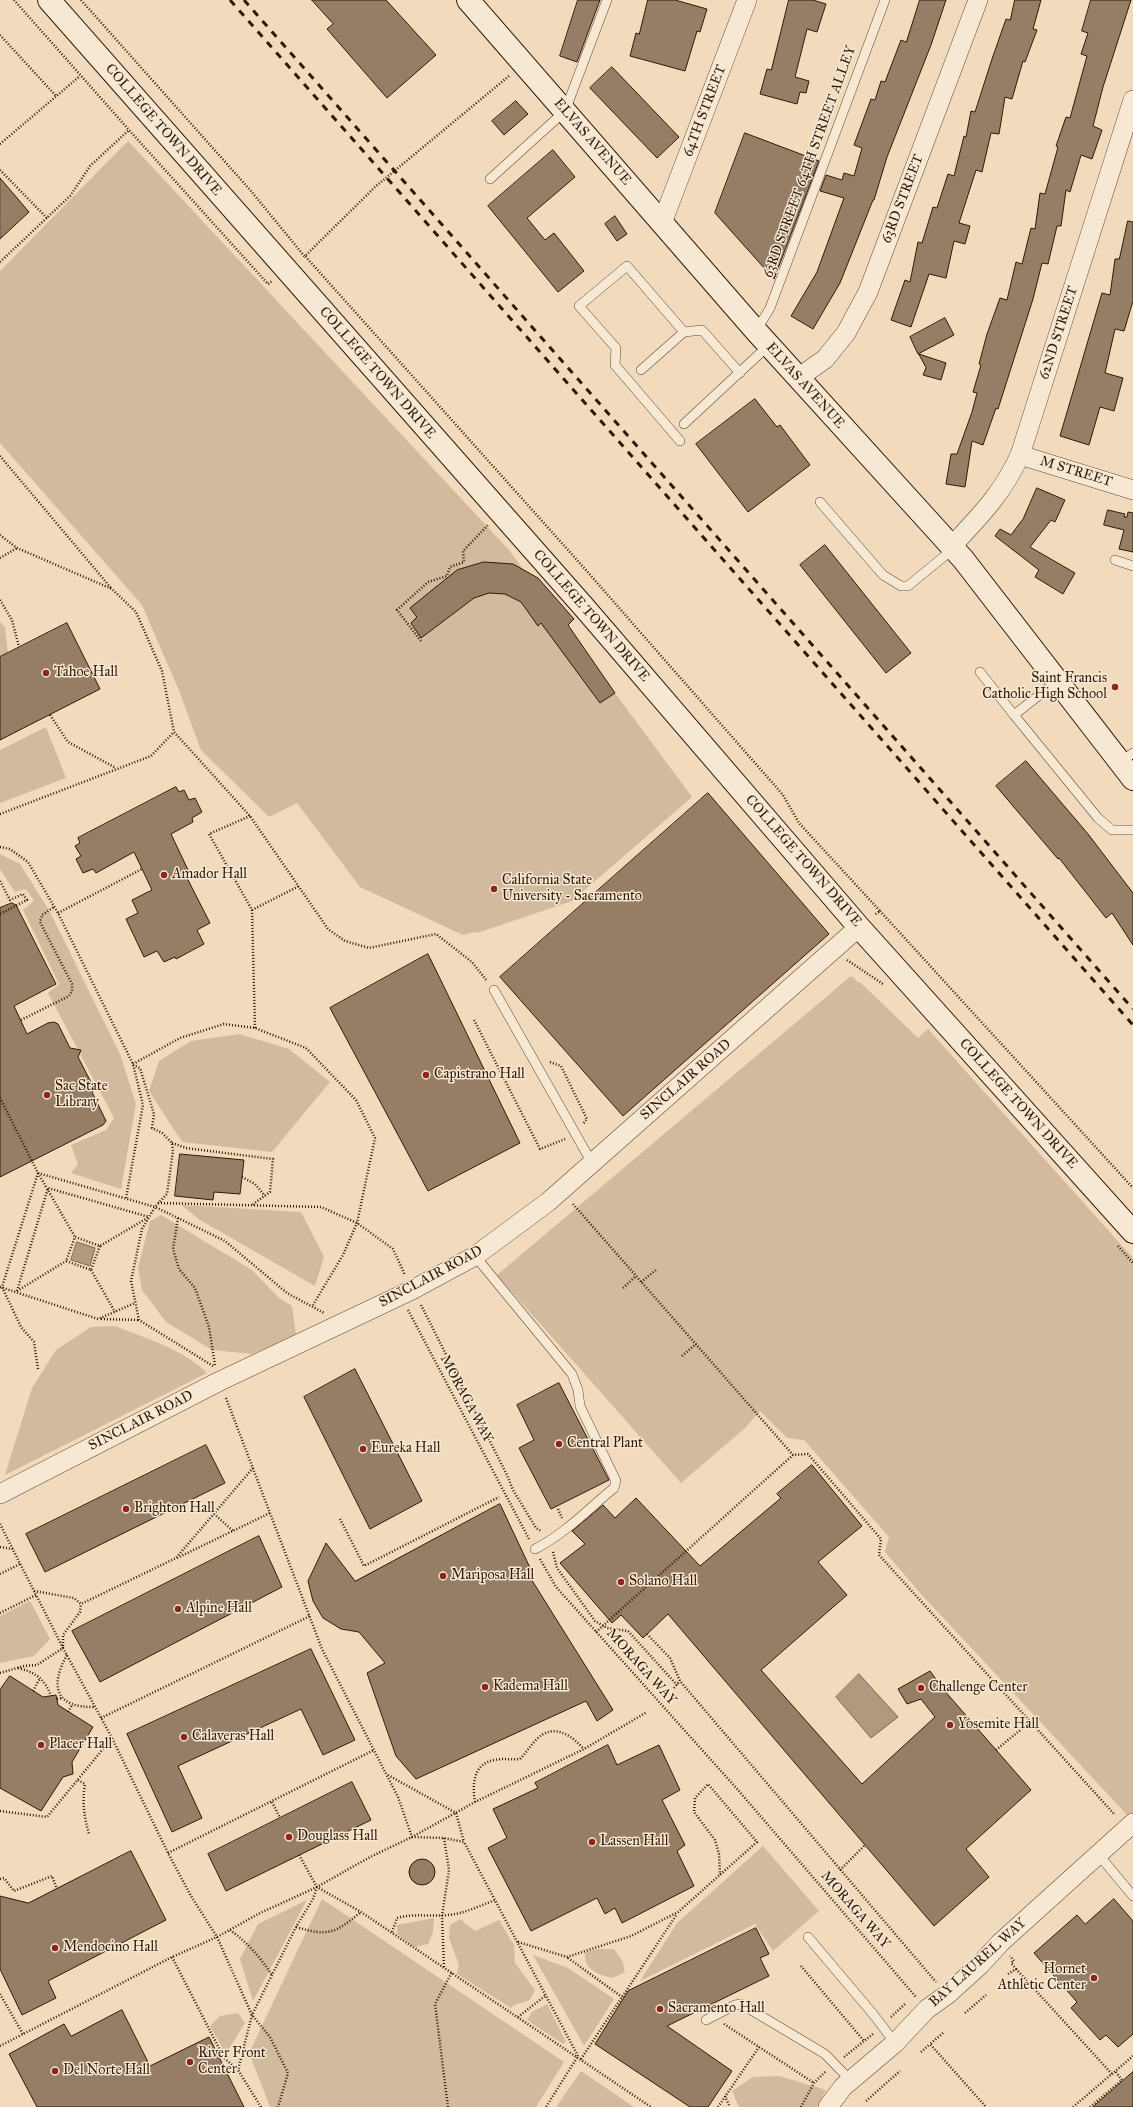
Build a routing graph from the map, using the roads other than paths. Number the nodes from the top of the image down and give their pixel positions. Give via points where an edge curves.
1 (49, 0) edge
2 (607, 0) edge
3 (748, 0) edge
4 (885, 0) edge
5 (978, 0) edge
6 (472, 1) edge
7 (1133, 100) edge
8 (565, 111) junction
9 (490, 179) dead end
10 (662, 223) junction
11 (684, 332) junction
12 (763, 338) junction
13 (641, 370) dead end
14 (740, 373) junction
15 (798, 378) junction
16 (684, 424) dead end
17 (680, 440) dead end
18 (1020, 455) junction
19 (1133, 490) edge
20 (820, 502) dead end
21 (952, 548) junction
22 (1116, 560) dead end
23 (1133, 566) edge
24 (980, 672) dead end
25 (1057, 681) junction
26 (1014, 715) junction
27 (1127, 757) edge
28 (1133, 779) edge
29 (1133, 830) edge
30 (859, 927) junction
31 (494, 990) road end
32 (592, 1162) junction
33 (1125, 1239) edge
34 (475, 1256) junction
35 (0, 1494) edge
36 (535, 1549) road end
37 (1130, 1826) edge
38 (1098, 1854) junction
39 (1129, 1884) edge
40 (1133, 1896) edge
41 (808, 1937) dead end
42 (706, 2020) road end
43 (895, 2043) junction
44 (851, 2081) junction
45 (828, 2107) edge

1 - 30 street, COLLEGE TOWN DRIVE via 583,606
2 - 8 lane
3 - 10 street, 64TH STREET
4 - 12 lane, 63RD STREET 64TH STREET ALLEY via 770,308
5 - 15 street, 63RD STREET via 866,297 846,333 825,359
6 - 8 street, ELVAS AVENUE
7 - 18 street, 62ND STREET
8 - 9 lane
8 - 10 street, ELVAS AVENUE
10 - 12 street, ELVAS AVENUE
11 - 13 lane
11 - 14 lane via 702,330
11 - 17 lane via 627,266 579,306 616,348 615,365
12 - 14 lane, 63RD STREET 64TH STREET ALLEY
12 - 15 street, ELVAS AVENUE
14 - 16 lane, 63RD STREET 64TH STREET ALLEY
15 - 21 street, ELVAS AVENUE
18 - 19 street, M STREET
18 - 21 street, 62ND STREET via 1010,478 994,500
20 - 21 lane via 883,574 901,586 908,586
21 - 25 street, ELVAS AVENUE
22 - 23 lane
24 - 26 lane
25 - 26 lane
25 - 27 street, ELVAS AVENUE
26 - 29 lane via 1098,818 1112,830
27 - 28 street, ELVAS AVENUE
30 - 32 street, SINCLAIR ROAD
30 - 33 street, COLLEGE TOWN DRIVE
31 - 32 lane
32 - 34 street, SINCLAIR ROAD via 548,1202
34 - 35 street, SINCLAIR ROAD via 411,1296 339,1324 220,1381
34 - 36 lane via 572,1374 580,1406 616,1481 614,1488 573,1523 549,1542
37 - 38 street, BAY LAUREL WAY
38 - 39 lane
38 - 43 street, BAY LAUREL WAY via 1000,1943 980,1965 927,2009
39 - 40 lane
41 - 43 lane
42 - 44 lane via 741,2004 826,2054
43 - 44 street, BAY LAUREL WAY
44 - 45 street, BAY LAUREL WAY via 843,2087

